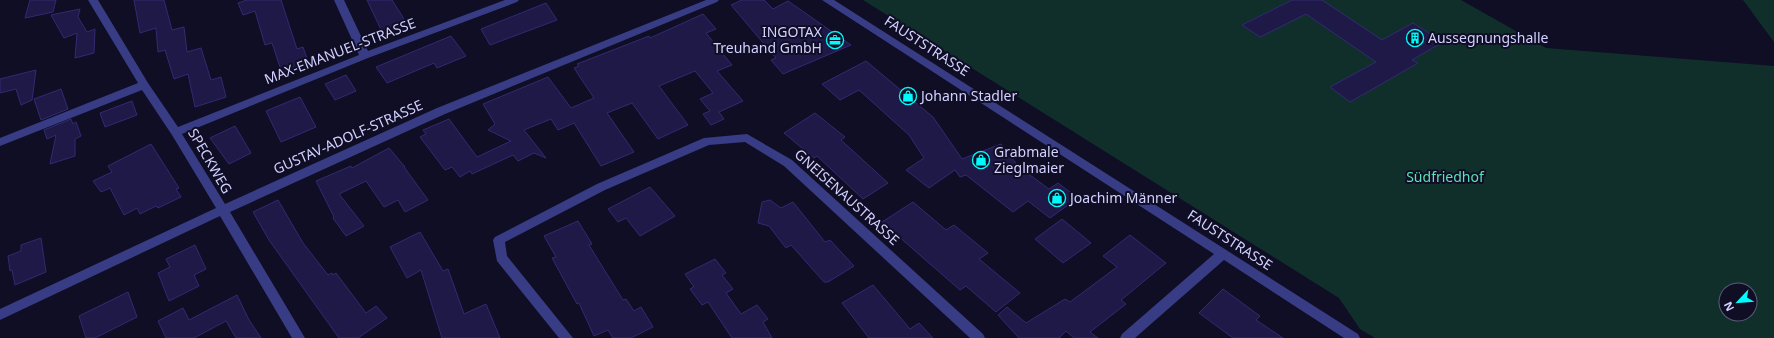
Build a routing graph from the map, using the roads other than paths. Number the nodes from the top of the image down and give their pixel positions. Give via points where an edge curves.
1 (93, 0) edge
2 (339, 0) edge
3 (514, 0) edge
4 (714, 0) edge
5 (827, 0) edge
6 (365, 56) junction
7 (144, 85) junction
8 (176, 132) junction
9 (0, 142) edge
10 (222, 210) junction
11 (1223, 254) junction
12 (0, 315) edge
13 (299, 338) edge
14 (567, 338) edge
15 (979, 338) edge
16 (1126, 338) edge
17 (1354, 338) edge

1 - 7 street, SPECKWEG
2 - 6 street
3 - 6 street, MAX-EMANUEL-STRASSE
4 - 10 street, GUSTAV-ADOLF-STRASSE via 440,111
5 - 11 street, FAUSTSTRASSE
6 - 8 street, MAX-EMANUEL-STRASSE
7 - 8 street, SPECKWEG
7 - 9 street
8 - 10 street, SPECKWEG
10 - 12 street, GUSTAV-ADOLF-STRASSE
10 - 13 street, SPECKWEG
11 - 16 street
11 - 17 street, FAUSTSTRASSE
14 - 15 street, GNEISENAUSTRASSE via 502,258 499,240 601,187 708,141 747,138 788,163

